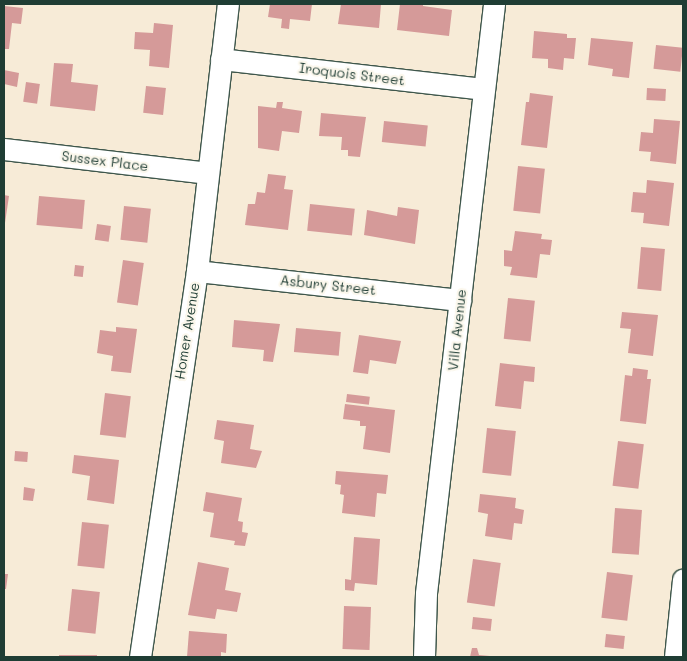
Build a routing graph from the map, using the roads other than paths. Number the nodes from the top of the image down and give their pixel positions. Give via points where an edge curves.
1 (228, 4) edge
2 (494, 4) edge
3 (221, 59) junction
4 (483, 89) junction
5 (4, 149) edge
6 (207, 173) junction
7 (197, 271) junction
8 (460, 300) junction
9 (683, 578) edge
10 (140, 657) edge
11 (424, 657) edge
12 (675, 657) edge

1 - 3 street, Homer Avenue
2 - 4 street, Villa Avenue
3 - 4 street, Iroquois Street
3 - 6 street, Homer Avenue
4 - 8 street, Villa Avenue
5 - 6 street, Sussex Place
6 - 7 street, Homer Avenue
7 - 8 street, Asbury Street
7 - 10 street, Homer Avenue
8 - 11 street, Villa Avenue via 426,593
9 - 12 street

